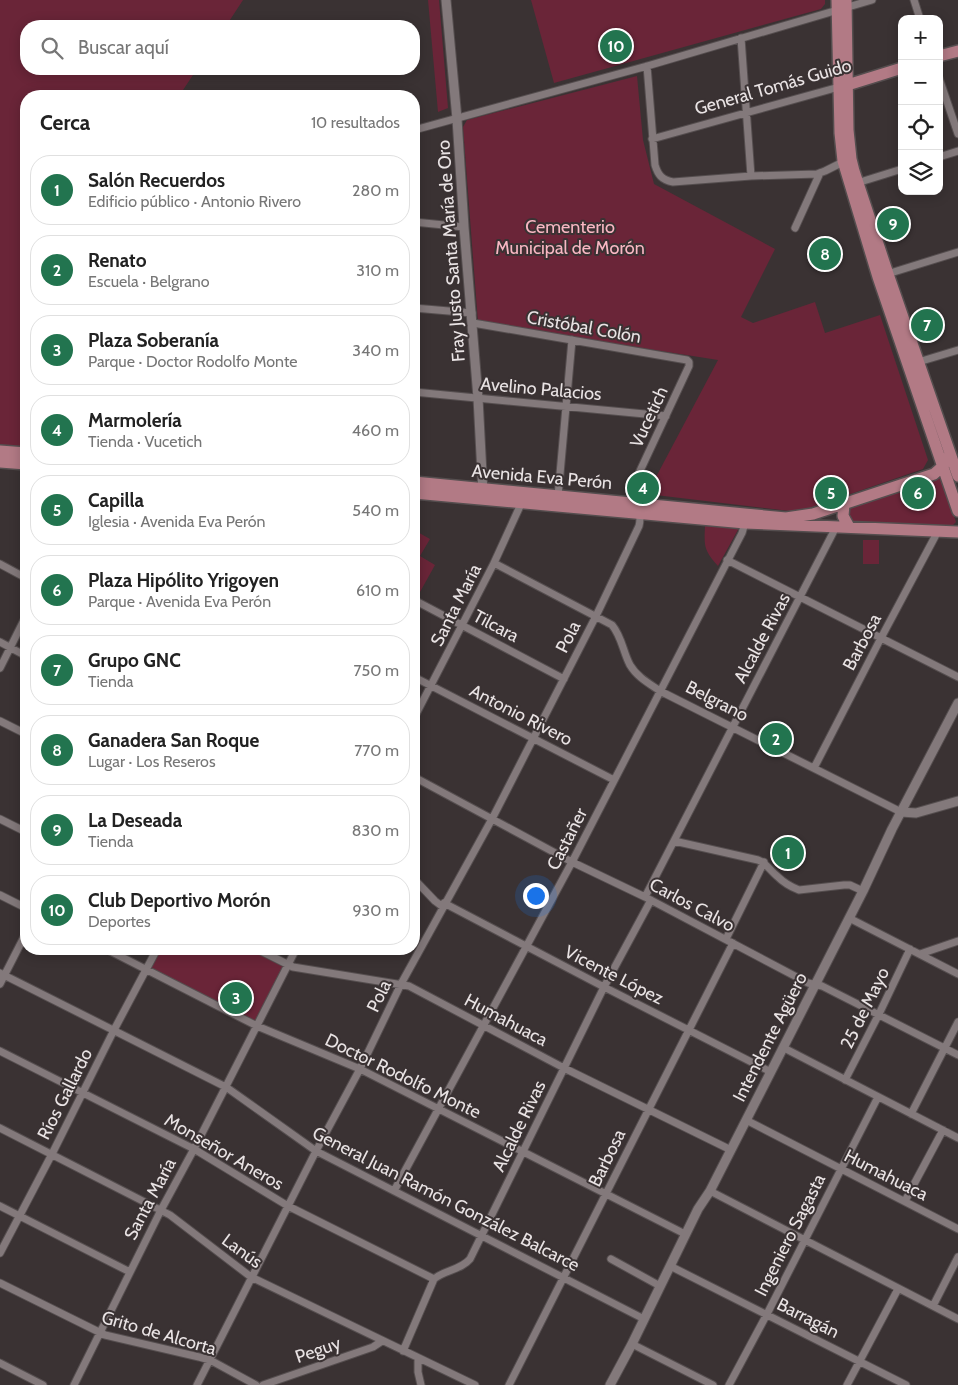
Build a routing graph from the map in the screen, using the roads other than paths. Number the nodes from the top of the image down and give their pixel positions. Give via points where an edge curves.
1 (446, 0) edge
2 (872, 0) edge
3 (914, 0) edge
4 (842, 4) edge
5 (919, 15) edge
6 (741, 38) junction
7 (958, 51) edge
8 (943, 55) edge
9 (647, 66) junction
10 (898, 69) edge
11 (843, 86) junction
12 (943, 90) edge
13 (746, 112) junction
14 (457, 119) junction
15 (420, 128) edge
16 (958, 134) edge
17 (652, 139) junction
18 (958, 151) edge
19 (943, 156) edge
20 (847, 160) junction
21 (898, 170) edge
22 (820, 173) junction
23 (751, 176) junction
24 (857, 183) junction
25 (420, 223) edge
26 (464, 227) junction
27 (796, 228) dead end
28 (958, 252) edge
29 (883, 275) junction
30 (420, 309) edge
31 (472, 313) junction
32 (472, 323) junction
33 (572, 340) junction
34 (958, 350) edge
35 (689, 362) joint
36 (914, 364) junction
37 (420, 393) edge
38 (478, 398) junction
39 (566, 406) junction
40 (666, 416) junction
41 (0, 451) edge
42 (20, 453) edge
43 (954, 453) edge
44 (0, 462) edge
45 (20, 464) edge
46 (943, 466) junction
47 (958, 476) edge
48 (420, 483) edge
49 (420, 493) edge
50 (483, 494) junction
51 (558, 496) junction
52 (521, 504) junction
53 (844, 504) junction
54 (638, 508) junction
55 (958, 511) edge
56 (745, 523) junction
57 (836, 527) junction
58 (849, 527) junction
59 (938, 531) junction
60 (958, 532) edge
61 (727, 560) junction
62 (494, 563) junction
63 (0, 564) edge
64 (20, 575) edge
65 (800, 598) junction
66 (420, 603) edge
67 (596, 616) junction
68 (463, 625) junction
69 (20, 628) edge
70 (881, 638) junction
71 (0, 642) edge
72 (10, 648) junction
73 (20, 653) edge
74 (0, 668) edge
75 (958, 677) edge
76 (564, 679) junction
77 (420, 680) edge
78 (430, 686) junction
79 (660, 691) junction
80 (958, 703) edge
81 (420, 706) edge
82 (0, 721) edge
83 (732, 727) junction
84 (20, 731) edge
85 (533, 738) junction
86 (814, 768) junction
87 (420, 780) edge
88 (614, 780) junction
89 (958, 801) edge
90 (901, 812) junction
91 (0, 819) edge
92 (492, 819) junction
93 (20, 829) edge
94 (674, 841) junction
95 (572, 862) junction
96 (764, 862) junction
97 (420, 886) edge
98 (863, 891) junction
99 (0, 895) edge
100 (648, 899) junction
101 (20, 905) edge
102 (444, 905) junction
103 (849, 918) junction
104 (726, 940) junction
105 (958, 942) edge
106 (20, 943) edge
107 (733, 944) junction
108 (526, 946) junction
109 (420, 949) edge
110 (910, 949) junction
111 (920, 954) junction
112 (117, 955) edge
113 (154, 955) edge
114 (269, 955) edge
115 (293, 955) edge
116 (417, 955) edge
117 (288, 965) junction
118 (146, 970) junction
119 (2, 974) edge
120 (958, 974) edge
121 (0, 984) edge
122 (401, 984) junction
123 (815, 984) junction
124 (604, 987) junction
125 (879, 1014) junction
126 (958, 1022) edge
127 (484, 1025) junction
128 (257, 1026) junction
129 (114, 1030) junction
130 (689, 1030) junction
131 (784, 1048) junction
132 (946, 1048) junction
133 (0, 1051) edge
134 (958, 1055) edge
135 (564, 1068) junction
136 (360, 1069) junction
137 (771, 1072) junction
138 (845, 1080) junction
139 (226, 1087) junction
140 (83, 1093) junction
141 (878, 1097) junction
142 (439, 1109) junction
143 (648, 1109) junction
144 (911, 1114) junction
145 (746, 1120) junction
146 (0, 1128) edge
147 (943, 1130) junction
148 (958, 1138) edge
149 (194, 1149) junction
150 (731, 1150) junction
151 (316, 1151) junction
152 (523, 1151) junction
153 (52, 1154) junction
154 (841, 1168) junction
155 (394, 1191) junction
156 (710, 1191) junction
157 (607, 1194) junction
158 (904, 1201) junction
159 (0, 1206) edge
160 (288, 1206) junction
161 (161, 1210) junction
162 (20, 1216) junction
163 (958, 1229) edge
164 (686, 1234) junction
165 (482, 1236) junction
166 (805, 1240) junction
167 (0, 1253) edge
168 (958, 1257) edge
169 (611, 1259) dead end
170 (670, 1266) junction
171 (130, 1272) junction
172 (251, 1277) junction
173 (564, 1278) junction
174 (434, 1279) junction
175 (0, 1283) edge
176 (660, 1286) junction
177 (898, 1288) junction
178 (933, 1306) junction
179 (767, 1314) junction
180 (644, 1319) junction
181 (958, 1319) edge
182 (100, 1333) junction
183 (382, 1341) junction
184 (632, 1344) junction
185 (403, 1351) junction
186 (418, 1358) junction
187 (210, 1360) junction
188 (860, 1361) junction
189 (0, 1363) edge
190 (43, 1385) edge
191 (74, 1385) edge
192 (197, 1385) edge
193 (256, 1385) edge
194 (264, 1385) edge
195 (422, 1385) edge
196 (475, 1385) edge
197 (509, 1385) edge
198 (610, 1385) edge
199 (712, 1385) edge
200 (729, 1385) edge
201 (848, 1385) edge
202 (906, 1385) edge

1 - 14 street, Fray Justo Santa María de Oro
2 - 4 street
3 - 5 street
4 - 6 street
4 - 11 main road
6 - 9 street
6 - 13 street
7 - 8 main road
9 - 14 street
9 - 17 street
10 - 11 main road, General Tomás Guido
11 - 13 street, General Tomás Guido
11 - 20 main road via 840,133
12 - 16 street
13 - 17 street, General Tomás Guido
13 - 23 street
14 - 15 street
14 - 26 street, Fray Justo Santa María de Oro
17 - 23 street via 654,165 664,180
18 - 19 street
20 - 22 street
20 - 24 main road
20 - 29 main road via 846,174
21 - 24 street
22 - 23 street
22 - 27 street
24 - 29 main road
25 - 26 street
26 - 31 street, Fray Justo Santa María de Oro
28 - 29 street
29 - 36 main road
30 - 31 street
31 - 32 street, Fray Justo Santa María de Oro
32 - 33 street, Cristóbal Colón
32 - 38 street, Fray Justo Santa María de Oro
33 - 35 street, Cristóbal Colón
33 - 39 street
34 - 36 street
35 - 40 street, Vucetich
36 - 43 main road
36 - 46 main road
37 - 38 street, Avelino Palacios
38 - 39 street, Avelino Palacios
38 - 50 street, Fray Justo Santa María de Oro
39 - 40 street, Avelino Palacios
39 - 51 street
40 - 54 street, Vucetich via 632,488
41 - 42 main road
43 - 46 main road
43 - 47 main road
44 - 45 main road
46 - 53 main road, Avenida Eva Perón via 934,474
46 - 55 main road
48 - 50 main road, Avenida Eva Perón
49 - 50 main road, Avenida Eva Perón
50 - 51 main road, Avenida Eva Perón
50 - 52 main road, Avenida Eva Perón
51 - 54 main road, Avenida Eva Perón
52 - 54 main road, Avenida Eva Perón
52 - 62 street, Santa María
53 - 54 main road, Avenida Eva Perón via 786,518
53 - 58 main road via 843,516
54 - 56 main road, Avenida Eva Perón
54 - 67 street, Pola via 639,526
56 - 57 main road, Avenida Eva Perón
56 - 61 street, Castañer
57 - 58 main road, Avenida Eva Perón
57 - 65 street, Alcalde Rivas
58 - 59 main road, Avenida Eva Perón
59 - 60 main road, Avenida Eva Perón
59 - 70 street, Barbosa
61 - 65 street
61 - 79 street, Castañer
62 - 67 street, Belgrano
62 - 68 street, Santa María
63 - 64 street
65 - 70 street
65 - 83 street, Alcalde Rivas
66 - 68 street, Tilcara
67 - 76 street, Pola
67 - 79 street, Belgrano via 616,630 635,672
68 - 76 street, Tilcara
68 - 78 street, Santa María
69 - 72 street
70 - 75 street
70 - 86 street, Barbosa
71 - 72 street
72 - 73 street
72 - 74 street
76 - 85 street, Pola
77 - 78 street, Antonio Rivero
78 - 81 street, Santa María
78 - 85 street, Antonio Rivero
79 - 83 street, Belgrano
79 - 88 street, Castañer
80 - 90 street, Intendente Agüero
82 - 84 street
83 - 86 street, Belgrano
83 - 94 street, Alcalde Rivas
85 - 88 street, Antonio Rivero
85 - 92 street, Pola
86 - 90 street, Belgrano
87 - 92 street, Carlos Calvo
88 - 95 street, Castañer
89 - 90 street via 916,812
90 - 98 street, Intendente Agüero
91 - 93 street
92 - 95 street, Carlos Calvo
92 - 102 street, Pola
94 - 96 street
94 - 100 street, Alcalde Rivas
95 - 100 street, Carlos Calvo
95 - 108 street, Castañer
96 - 98 street via 792,888 850,885
96 - 104 street
97 - 102 street, Vicente López via 434,901
98 - 103 street, Intendente Agüero
99 - 101 street
100 - 104 street, Carlos Calvo
100 - 124 street, Alcalde Rivas
102 - 108 street, Vicente López
102 - 109 street, Pola
103 - 110 street
103 - 123 street, Intendente Agüero
104 - 107 street, Carlos Calvo
105 - 111 street
106 - 119 street
107 - 123 street, Carlos Calvo
107 - 130 street, Barbosa
108 - 124 street, Vicente López
108 - 127 street, Castañer
110 - 111 street
110 - 125 street, 25 de Mayo
111 - 120 street
112 - 118 street, Doctor Rodolfo Monte
113 - 118 street, Ríos Gallardo
114 - 117 street, Humahuaca
115 - 117 street, Santa María
116 - 122 street, Pola
117 - 122 street, Humahuaca
117 - 128 street, Santa María
118 - 128 street, Doctor Rodolfo Monte
118 - 129 street, Ríos Gallardo
119 - 121 street
119 - 129 street, General Juan Ramón González Balcarce
122 - 127 street, Humahuaca
122 - 136 street, Pola
123 - 125 street, Carlos Calvo
123 - 131 street, Intendente Agüero
124 - 130 street, Vicente López
124 - 135 street, Alcalde Rivas
125 - 132 street, Carlos Calvo
125 - 138 street, 25 de Mayo
126 - 132 street
127 - 135 street, Humahuaca
127 - 142 street, Castañer
128 - 136 street, Doctor Rodolfo Monte
128 - 139 street, Santa María
129 - 139 street, General Juan Ramón González Balcarce
129 - 140 street, Ríos Gallardo
130 - 137 street, Vicente López
130 - 143 street, Barbosa
131 - 137 street, Intendente Agüero
131 - 138 street
132 - 134 street, Carlos Calvo
132 - 144 street
133 - 140 street, Monseñor Aneros
135 - 143 street, Humahuaca
135 - 152 street, Alcalde Rivas
136 - 142 street, Doctor Rodolfo Monte
136 - 151 street, Pola
137 - 145 street, Intendente Agüero
138 - 141 street
139 - 149 street, Santa María
139 - 151 street, General Juan Ramón González Balcarce
140 - 149 street, Monseñor Aneros
140 - 153 street, Ríos Gallardo
141 - 144 street
141 - 154 street, Ingeniero Sagasta
142 - 152 street, Doctor Rodolfo Monte
142 - 155 street, Castañer
143 - 150 street, Humahuaca
143 - 157 street, Barbosa
144 - 147 street
145 - 150 street, Intendente Agüero
145 - 154 street, Humahuaca
146 - 153 street, Lanús
147 - 148 street
147 - 158 street
149 - 160 street, Monseñor Aneros
149 - 161 street, Santa María
150 - 156 street, Intendente Agüero
151 - 155 street, General Juan Ramón González Balcarce
151 - 160 street, Pola
152 - 157 street, Doctor Rodolfo Monte
152 - 165 street, Alcalde Rivas
153 - 161 street, Lanús
153 - 162 street, Ríos Gallardo
154 - 158 street, Humahuaca
154 - 166 street, Ingeniero Sagasta
155 - 165 street, General Juan Ramón González Balcarce
156 - 164 street, Intendente Agüero
156 - 166 street
157 - 164 street, Doctor Rodolfo Monte
157 - 173 street, Barbosa
158 - 163 street, Humahuaca
159 - 162 street
160 - 172 street, Pola
160 - 174 street, Monseñor Aneros
161 - 171 street, Santa María
161 - 172 street, Lanús
162 - 167 street, Ríos Gallardo
162 - 171 street
164 - 170 street, Intendente Agüero
165 - 173 street, General Juan Ramón González Balcarce
165 - 174 street, Alcalde Rivas via 468,1262
166 - 177 street
166 - 179 street, Ingeniero Sagasta
168 - 178 street
169 - 176 street
170 - 176 street, Intendente Agüero
170 - 179 street, Barragán
171 - 182 street, Santa María
172 - 183 street, Lanús
172 - 187 street, Pola
173 - 180 street, General Juan Ramón González Balcarce
173 - 197 street, Barbosa
174 - 185 street
175 - 182 street, Grito de Alcorta
176 - 180 street, Intendente Agüero
177 - 178 street
177 - 188 street
178 - 181 street
179 - 188 street, Barragán
179 - 200 street, Ingeniero Sagasta
180 - 184 street, Intendente Agüero
182 - 187 street, Grito de Alcorta
182 - 191 street, Santa María
183 - 185 street, Lanús
183 - 194 street, Peguy
184 - 198 street, Intendente Agüero
184 - 199 street
185 - 186 street, Lanús
186 - 195 street
186 - 196 street, Lanús
187 - 192 street, Pola
187 - 193 street, Grito de Alcorta
188 - 201 street
188 - 202 street, Barragán
189 - 190 street

